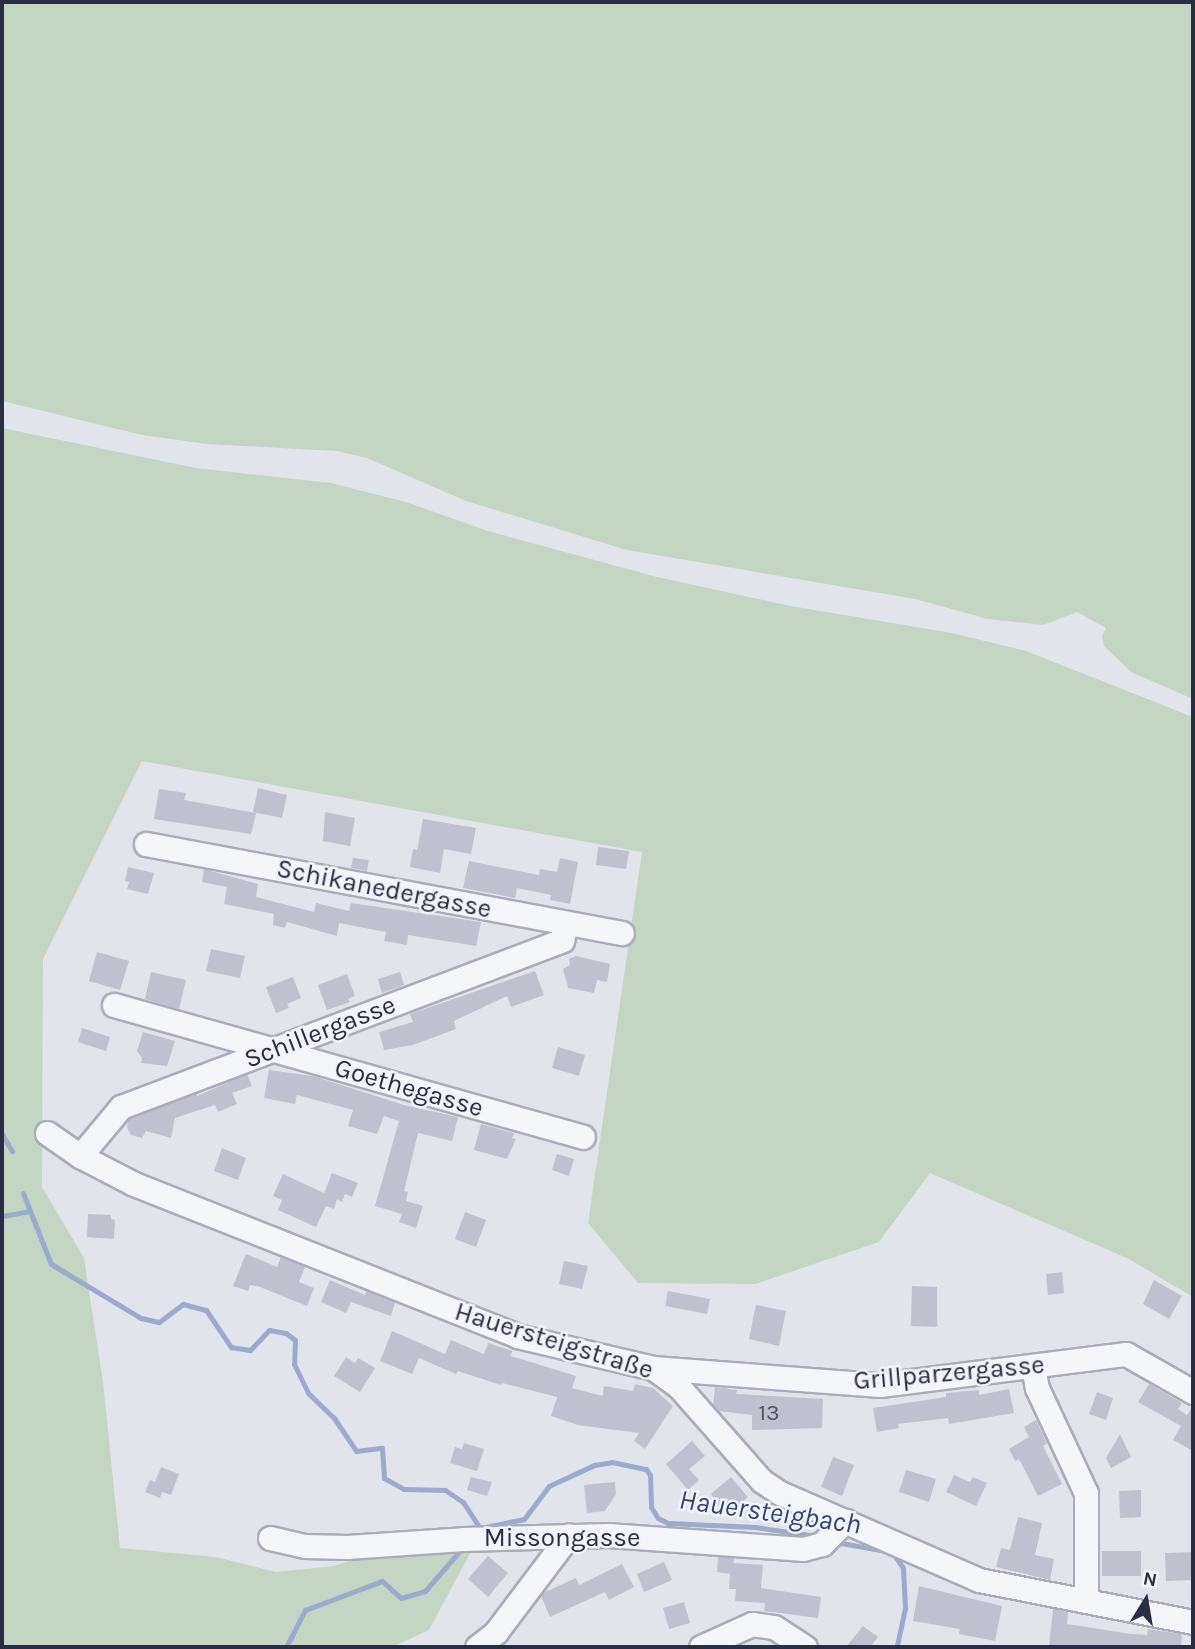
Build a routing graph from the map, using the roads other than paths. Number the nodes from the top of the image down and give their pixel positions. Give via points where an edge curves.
1 (146, 844) dead end
2 (566, 923) junction
3 (622, 933) dead end
4 (114, 1006) dead end
5 (272, 1049) junction
6 (47, 1133) dead end
7 (583, 1137) dead end
8 (80, 1156) junction
9 (1033, 1366) junction
10 (653, 1368) junction
11 (1193, 1392) edge
12 (837, 1529) junction
13 (569, 1535) junction
14 (270, 1538) dead end
15 (1086, 1601) junction
16 (1193, 1622) edge
17 (477, 1647) edge
18 (701, 1647) edge
19 (805, 1647) edge

1 - 2 street, Schikanedergasse
2 - 3 street, Schikanedergasse
2 - 5 street, Schillergasse via 562,940
4 - 5 street, Goethegasse
5 - 7 street, Goethegasse
5 - 8 street, Schillergasse via 121,1107
6 - 8 street, Hauersteigstraße
8 - 10 street, Hauersteigstraße via 134,1184 517,1336
9 - 10 street, Grillparzergasse via 871,1385
9 - 11 street, Grillparzergasse via 1126,1354
9 - 15 street via 1037,1388 1086,1493
10 - 12 street, Hauersteigstraße via 679,1387 762,1481
12 - 13 street, Missongasse via 822,1545 803,1549
12 - 15 street, Hauersteigstraße via 979,1580
13 - 14 street, Missongasse via 347,1547 305,1546
13 - 17 street via 496,1632
15 - 16 street, Hauersteigstraße
18 - 19 street via 752,1624 774,1627

